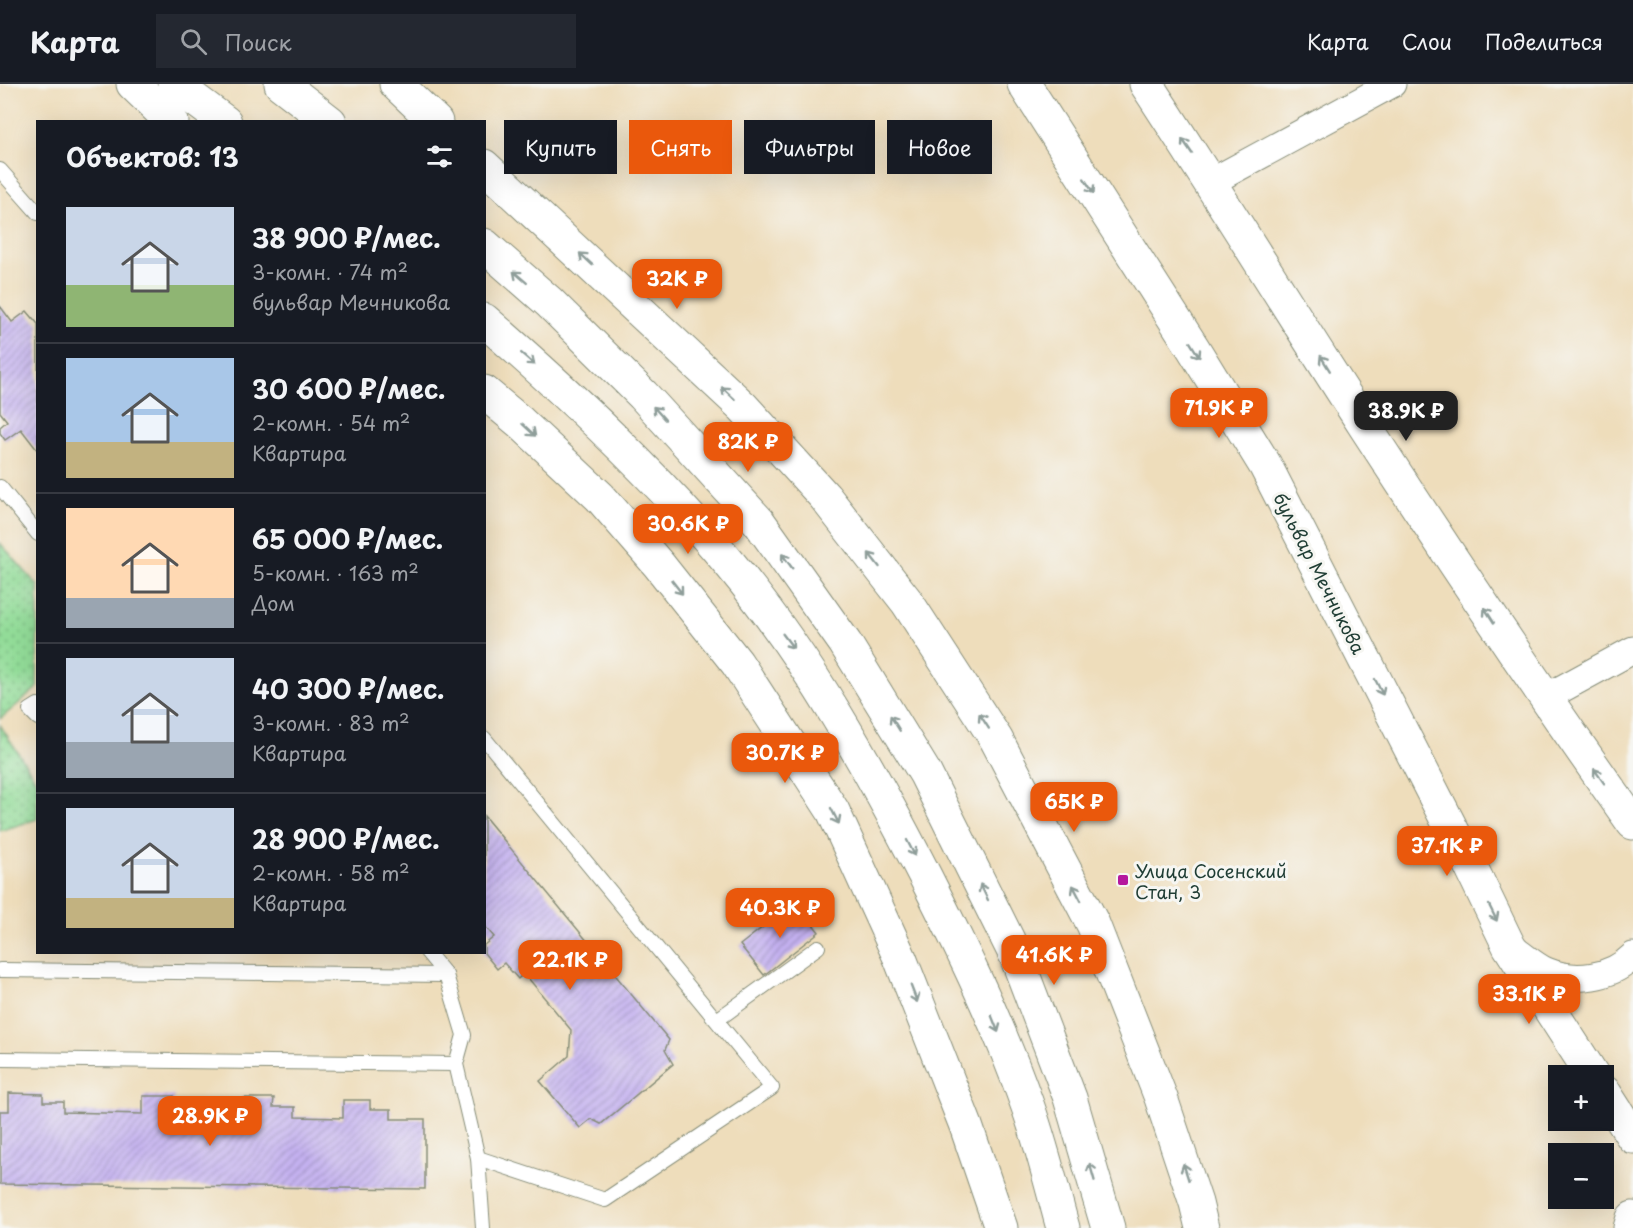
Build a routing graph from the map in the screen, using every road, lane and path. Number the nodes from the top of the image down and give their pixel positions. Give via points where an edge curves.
1 (133, 84) edge
2 (174, 84) edge
3 (281, 84) edge
4 (396, 84) edge
5 (1023, 84) edge
6 (1146, 84) edge
7 (1392, 84) edge
8 (169, 120) edge
9 (222, 120) edge
10 (327, 120) edge
11 (434, 120) edge
12 (486, 168) edge
13 (0, 170) edge
14 (1211, 182) junction
15 (36, 211) edge
16 (486, 247) edge
17 (486, 322) edge
18 (486, 394) edge
19 (0, 488) edge
20 (36, 532) edge
21 (1633, 650) edge
22 (1545, 698) junction
23 (36, 706) edge
24 (36, 716) edge
25 (486, 740) edge
26 (1633, 823) edge
27 (1509, 946) junction
28 (818, 947) dead end
29 (429, 954) edge
30 (1633, 956) edge
31 (0, 970) edge
32 (446, 975) junction
33 (717, 1020) junction
34 (0, 1059) edge
35 (456, 1064) junction
36 (1586, 1065) edge
37 (1614, 1108) edge
38 (1633, 1137) edge
39 (478, 1158) junction
40 (1633, 1218) edge
41 (483, 1228) edge
42 (1001, 1228) edge
43 (1063, 1228) edge
44 (1108, 1228) edge
45 (1202, 1228) edge
46 (1630, 1228) edge

1 - 8 main road
2 - 9 main road
3 - 10 main road
4 - 11 main road
5 -> 27 main road, бульвар Мечникова via 1265,465
14 -> 6 main road
7 - 14 street via 1351,98
45 -> 12 main road via 1161,1098 1093,924 996,739 907,602 825,497 743,407
13 - 15 lane
22 -> 14 main road via 1360,419
44 -> 16 main road via 1070,1098 1016,956 925,773 846,643 759,522 643,395 549,302
17 -> 43 main road via 656,482 731,564 810,670 884,796 973,970 1028,1107
18 -> 42 main road via 600,497 659,565 737,663 833,811 900,958
19 - 20 lane
21 - 22 street
26 -> 22 main road
23 - 24 lane via 30,710
25 - 33 lane
27 - 30 street via 1546,970 1575,977 1608,974
27 - 36 main road, бульвар Мечникова
28 - 33 lane
29 - 32 lane
31 - 32 lane
32 - 35 lane via 464,1035
33 - 39 lane via 772,1088 605,1200
34 - 35 lane
35 - 39 lane
37 - 38 main road
39 - 41 lane
40 - 46 main road

